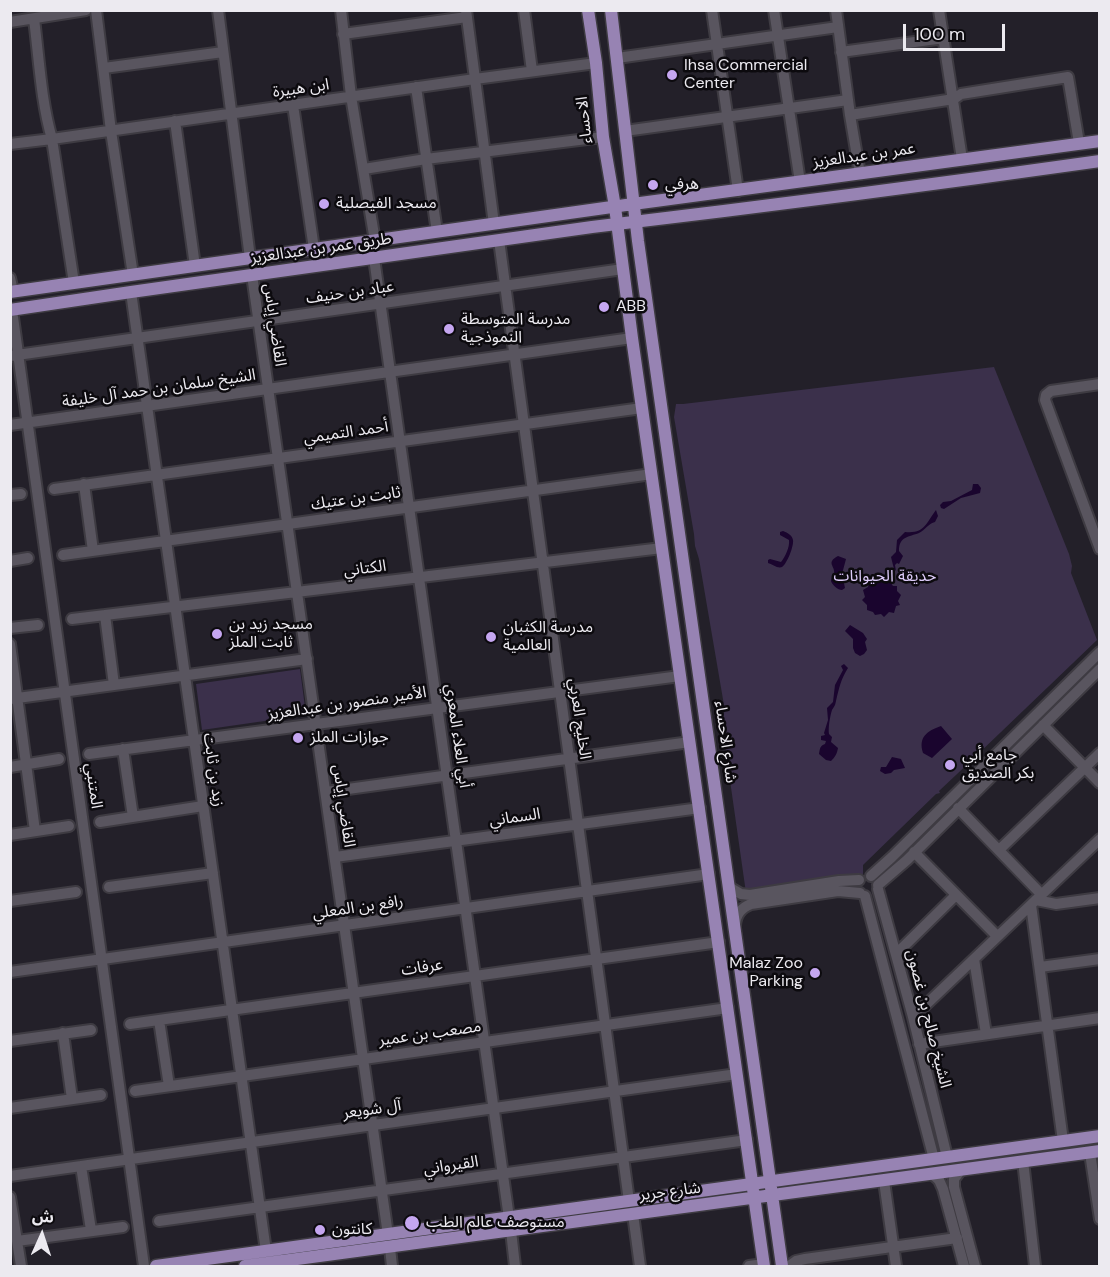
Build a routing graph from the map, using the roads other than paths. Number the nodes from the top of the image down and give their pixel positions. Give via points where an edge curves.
1 (86, 10) edge
2 (96, 10) edge
3 (218, 10) edge
4 (341, 10) edge
5 (524, 10) edge
6 (588, 10) edge
7 (611, 10) edge
8 (712, 10) edge
9 (774, 10) edge
10 (836, 10) edge
11 (939, 10) edge
12 (467, 14) edge
13 (34, 19) junction
14 (10, 22) edge
15 (838, 27) junction
16 (344, 34) junction
17 (778, 36) junction
18 (944, 38) junction
19 (717, 45) junction
20 (224, 51) junction
21 (841, 52) junction
22 (617, 58) junction
23 (596, 63) junction
24 (104, 68) junction
25 (532, 71) junction
26 (475, 79) junction
27 (416, 87) junction
28 (351, 96) junction
29 (954, 99) junction
30 (848, 100) junction
31 (293, 105) junction
32 (788, 109) junction
33 (232, 114) junction
34 (850, 115) junction
35 (726, 117) junction
36 (175, 121) junction
37 (111, 131) junction
38 (626, 131) junction
39 (603, 137) junction
40 (52, 139) junction
41 (1100, 141) edge
42 (1079, 143) junction
43 (10, 144) edge
44 (484, 153) junction
45 (426, 159) junction
46 (962, 159) junction
47 (1100, 161) edge
48 (364, 169) junction
49 (860, 174) junction
50 (800, 182) junction
51 (632, 191) junction
52 (738, 191) junction
53 (611, 192) junction
54 (653, 202) junction
55 (633, 204) junction
56 (615, 207) junction
57 (596, 210) junction
58 (651, 221) junction
59 (636, 223) junction
60 (494, 224) junction
61 (616, 225) junction
62 (592, 227) junction
63 (437, 232) junction
64 (375, 240) junction
65 (499, 240) junction
66 (619, 242) junction
67 (638, 242) junction
68 (314, 249) junction
69 (250, 258) junction
70 (374, 258) junction
71 (195, 266) junction
72 (622, 269) junction
73 (132, 275) junction
74 (252, 275) junction
75 (10, 278) edge
76 (74, 283) junction
77 (505, 286) junction
78 (12, 292) edge
79 (131, 292) junction
80 (381, 303) junction
81 (11, 310) edge
82 (259, 321) junction
83 (137, 338) junction
84 (632, 338) junction
85 (514, 355) junction
86 (15, 356) edge
87 (390, 372) junction
88 (1100, 384) edge
89 (268, 389) junction
90 (147, 406) junction
91 (642, 408) junction
92 (28, 422) junction
93 (524, 424) junction
94 (10, 425) edge
95 (400, 441) junction
96 (278, 458) junction
97 (156, 474) junction
98 (652, 474) junction
99 (84, 484) junction
100 (54, 489) dead end
101 (532, 490) junction
102 (409, 507) junction
103 (288, 524) junction
104 (166, 541) junction
105 (662, 549) junction
106 (1100, 549) edge
107 (93, 551) junction
108 (63, 555) dead end
109 (28, 558) dead end
110 (10, 561) edge
111 (542, 563) junction
112 (419, 578) junction
113 (297, 592) junction
114 (175, 607) junction
115 (105, 615) junction
116 (72, 619) dead end
117 (38, 625) dead end
118 (10, 628) edge
119 (10, 644) edge
120 (1100, 652) edge
121 (307, 659) junction
122 (1100, 669) edge
123 (185, 675) junction
124 (680, 675) junction
125 (114, 685) junction
126 (65, 692) junction
127 (560, 692) junction
128 (14, 699) edge
129 (438, 708) junction
130 (316, 724) junction
131 (1043, 725) junction
132 (194, 740) junction
133 (690, 742) junction
134 (123, 749) junction
135 (1100, 753) edge
136 (89, 754) dead end
137 (59, 759) dead end
138 (569, 759) junction
139 (26, 764) junction
140 (10, 767) edge
141 (1084, 768) junction
142 (447, 775) junction
143 (1100, 783) edge
144 (326, 792) junction
145 (203, 806) junction
146 (700, 808) junction
147 (958, 808) junction
148 (133, 817) junction
149 (100, 822) dead end
150 (578, 825) junction
151 (69, 826) dead end
152 (35, 831) junction
153 (10, 835) edge
154 (1100, 839) edge
155 (456, 841) junction
156 (999, 850) junction
157 (914, 852) junction
158 (335, 857) junction
159 (213, 873) junction
160 (709, 874) junction
161 (871, 876) junction
162 (859, 880) junction
163 (729, 886) junction
164 (109, 887) dead end
165 (878, 887) junction
166 (587, 891) junction
167 (76, 892) dead end
168 (862, 895) junction
169 (956, 895) junction
170 (1100, 898) edge
171 (750, 899) junction
172 (1036, 900) junction
173 (10, 901) edge
174 (466, 908) junction
175 (345, 925) junction
176 (735, 925) junction
177 (997, 936) junction
178 (222, 942) junction
179 (718, 942) junction
180 (896, 954) junction
181 (102, 959) junction
182 (596, 959) junction
183 (974, 959) junction
184 (1100, 959) edge
185 (1040, 967) junction
186 (10, 972) edge
187 (475, 976) junction
188 (354, 993) junction
189 (728, 1008) junction
190 (232, 1010) junction
191 (913, 1017) junction
192 (1100, 1018) edge
193 (159, 1020) junction
194 (130, 1024) dead end
195 (605, 1025) junction
196 (1048, 1025) junction
197 (91, 1030) dead end
198 (63, 1034) junction
199 (986, 1034) junction
200 (10, 1041) edge
201 (485, 1042) junction
202 (919, 1042) junction
203 (905, 1047) junction
204 (922, 1057) junction
205 (363, 1059) junction
206 (908, 1060) junction
207 (737, 1074) junction
208 (241, 1076) junction
209 (169, 1086) junction
210 (135, 1090) dead end
211 (614, 1092) junction
212 (101, 1095) dead end
213 (72, 1099) junction
214 (10, 1107) edge
215 (494, 1108) junction
216 (373, 1125) junction
217 (1100, 1136) edge
218 (747, 1140) junction
219 (1063, 1141) junction
220 (250, 1142) junction
221 (1095, 1152) edge
222 (623, 1157) junction
223 (947, 1157) junction
224 (934, 1158) junction
225 (129, 1159) junction
226 (767, 1159) junction
227 (1023, 1161) junction
228 (750, 1162) junction
229 (81, 1166) junction
230 (961, 1170) junction
231 (503, 1174) junction
232 (932, 1174) junction
233 (10, 1176) edge
234 (787, 1179) junction
235 (771, 1181) junction
236 (884, 1181) junction
237 (753, 1184) junction
238 (736, 1186) junction
239 (382, 1190) junction
240 (950, 1191) junction
241 (789, 1194) junction
242 (773, 1196) junction
243 (10, 1197) edge
244 (755, 1198) junction
245 (737, 1200) junction
246 (629, 1201) junction
247 (953, 1204) junction
248 (260, 1207) junction
249 (633, 1214) junction
250 (1099, 1214) edge
251 (776, 1218) junction
252 (758, 1219) junction
253 (159, 1221) dead end
254 (510, 1224) junction
255 (123, 1227) dead end
256 (91, 1230) junction
257 (388, 1235) junction
258 (957, 1238) junction
259 (16, 1241) junction
260 (893, 1246) junction
261 (390, 1248) junction
262 (269, 1260) edge
263 (764, 1265) edge
264 (21, 1266) edge
265 (144, 1266) edge
266 (156, 1266) edge
267 (245, 1266) edge
268 (392, 1266) edge
269 (515, 1266) edge
270 (640, 1266) edge
271 (749, 1266) edge
272 (782, 1266) edge
273 (789, 1266) edge
274 (896, 1266) edge
275 (964, 1266) edge
276 (975, 1266) edge
277 (1035, 1266) edge

1 - 13 street
2 - 24 street
3 - 20 street
4 - 16 street
5 - 25 street
6 - 23 main road, الاحساء
7 - 22 main road
8 - 19 street
9 - 17 street
10 - 15 street
11 - 18 street
12 - 16 street
12 - 26 street
13 - 14 street
13 - 40 street
15 - 17 street
15 - 21 street
16 - 28 street
17 - 19 street
17 - 32 street
18 - 21 street
18 - 29 street
19 - 22 street
19 - 35 street
20 - 24 street
20 - 33 street
21 - 30 street
22 - 38 main road
23 - 25 street, ابن هبيرة
23 - 39 main road, الاحساء
24 - 37 street
25 - 26 street, ابن هبيرة
26 - 27 street, ابن هبيرة
26 - 44 street
27 - 28 street, ابن هبيرة
27 - 45 street
28 - 31 street, ابن هبيرة
28 - 48 street
29 - 34 street
29 - 42 street via 961,94 1068,77
29 - 46 street
30 - 32 street
30 - 34 street
31 - 33 street, ابن هبيرة
31 - 68 street
32 - 35 street
32 - 50 street
33 - 36 street, ابن هبيرة
33 - 69 street
34 - 49 street
35 - 38 street
35 - 52 street
36 - 37 street, ابن هبيرة
36 - 71 street
37 - 40 street, ابن هبيرة
37 - 73 street
38 - 51 main road
39 - 44 street
39 - 53 main road, الاحساء
40 - 43 street, ابن هبيرة
40 - 76 street
41 - 42 main road, عمر بن عبدالعزيز
42 - 46 main road, عمر بن عبدالعزيز
44 - 45 street
44 - 60 street
45 - 48 street
45 - 63 street
46 - 49 main road, عمر بن عبدالعزيز
47 - 58 main road
48 - 64 street
49 - 50 main road, عمر بن عبدالعزيز
50 - 52 main road, عمر بن عبدالعزيز
51 - 53 main road via 624,201
51 - 55 main road
52 - 54 main road, عمر بن عبدالعزيز
53 - 56 main road, الاحساء
54 - 55 main road, عمر بن عبدالعزيز
54 - 58 main road via 640,211 641,218
55 - 56 main road, طريق عمر بن عبدالعزيز
55 - 59 main road, شارع الاحساء
56 - 57 main road, طريق عمر بن عبدالعزيز
56 - 61 main road, الاحساء
57 - 60 main road, طريق عمر بن عبدالعزيز
57 - 62 main road via 605,212 607,218
58 - 59 main road
59 - 61 main road, طريق عمر بن عبدالعزيز
59 - 67 main road, شارع الاحساء
60 - 63 main road, طريق عمر بن عبدالعزيز
61 - 62 main road, طريق عمر بن عبدالعزيز
61 - 66 main road, شارع الاحساء
62 - 65 main road, طريق عمر بن عبدالعزيز
63 - 64 main road, طريق عمر بن عبدالعزيز
64 - 68 main road, طريق عمر بن عبدالعزيز
65 - 70 main road, طريق عمر بن عبدالعزيز
65 - 77 street, الخليج العربي
66 - 67 main road via 621,236 631,234
66 - 72 main road, شارع الاحساء
67 - 163 main road, شارع الاحساء
68 - 69 main road, طريق عمر بن عبدالعزيز
69 - 71 main road, طريق عمر بن عبدالعزيز
70 - 74 main road, طريق عمر بن عبدالعزيز
70 - 80 street, أبي العلاء المعري
71 - 73 main road, طريق عمر بن عبدالعزيز
72 - 77 street, عباد بن حنيف
72 - 84 main road, شارع الاحساء
73 - 76 main road, طريق عمر بن عبدالعزيز
74 - 79 main road, طريق عمر بن عبدالعزيز
74 - 82 street, القاضي إياس
75 - 78 street
76 - 78 main road, طريق عمر بن عبدالعزيز
77 - 80 street, عباد بن حنيف
77 - 85 street, الخليج العربي
79 - 81 main road, طريق عمر بن عبدالعزيز
79 - 83 street, زيد بن ثابت
80 - 82 street, عباد بن حنيف
80 - 87 street, أبي العلاء المعري
81 - 86 street, المتنبي
82 - 83 street, عباد بن حنيف
82 - 89 street, القاضي إياس
83 - 86 street, عباد بن حنيف
83 - 90 street, زيد بن ثابت
84 - 85 street, الشيخ سلمان بن حمد آل خليفة
84 - 91 main road, شارع الاحساء
85 - 87 street, الشيخ سلمان بن حمد آل خليفة
85 - 93 street, الخليج العربي
86 - 92 street, المتنبي
87 - 89 street, الشيخ سلمان بن حمد آل خليفة
87 - 95 street, أبي العلاء المعري
88 - 106 street via 1051,391 1045,400
89 - 90 street, الشيخ سلمان بن حمد آل خليفة
89 - 96 street, القاضي إياس
90 - 92 street, الشيخ سلمان بن حمد آل خليفة
90 - 97 street, زيد بن ثابت
91 - 93 street, أحمد التميمي
91 - 98 main road, شارع الاحساء
92 - 94 street, الشيخ سلمان بن حمد آل خليفة
92 - 126 street, المتنبي
93 - 95 street, أحمد التميمي
93 - 101 street, الخليج العربي
95 - 96 street, أحمد التميمي
95 - 102 street, أبي العلاء المعري
96 - 97 street, أحمد التميمي
96 - 103 street, القاضي إياس
97 - 99 street, أحمد التميمي
97 - 104 street, زيد بن ثابت
98 - 101 street, ثابت بن عتيك
98 - 105 main road, شارع الاحساء
99 - 100 street, أحمد التميمي
99 - 107 street
101 - 102 street, ثابت بن عتيك
101 - 111 street, الخليج العربي
102 - 103 street, ثابت بن عتيك
102 - 112 street, أبي العلاء المعري
103 - 104 street, ثابت بن عتيك
103 - 113 street, القاضي إياس
104 - 107 street, ثابت بن عتيك
104 - 114 street, زيد بن ثابت
105 - 111 street, الكتاني
105 - 124 main road, شارع الاحساء
107 - 108 street, ثابت بن عتيك
109 - 110 street
111 - 112 street, الكتاني
111 - 127 street, الخليج العربي
112 - 113 street, الكتاني
112 - 129 street, أبي العلاء المعري
113 - 114 street, الكتاني
113 - 121 street, القاضي إياس
114 - 115 street, الكتاني
114 - 123 street, زيد بن ثابت
115 - 116 street, الكتاني
115 - 125 street
117 - 118 street
119 - 128 street
120 - 161 street
121 - 123 street
121 - 130 street, القاضي إياس
122 - 131 street
123 - 125 street
123 - 132 street, زيد بن ثابت
124 - 127 street, الأمير منصور بن عبدالعزيز
124 - 133 main road, شارع الاحساء
125 - 126 street
126 - 128 street
126 - 181 street, المتنبي
127 - 129 street, الأمير منصور بن عبدالعزيز
127 - 138 street, الخليج العربي
128 - 139 street
129 - 130 street, الأمير منصور بن عبدالعزيز
129 - 142 street, أبي العلاء المعري
130 - 132 street, الأمير منصور بن عبدالعزيز
130 - 144 street, القاضي إياس
131 - 141 street
131 - 147 street
132 - 134 street, الأمير منصور بن عبدالعزيز
132 - 145 street, زيد بن ثابت
133 - 138 street
133 - 146 main road, شارع الاحساء
134 - 136 street, الأمير منصور بن عبدالعزيز
134 - 148 street
135 - 141 street
137 - 139 street
138 - 142 street
138 - 150 street, الخليج العربي
139 - 140 street
139 - 152 street
141 - 143 street
141 - 156 street
142 - 144 street
142 - 155 street, أبي العلاء المعري
144 - 158 street, القاضي إياس
145 - 148 street
145 - 159 street, زيد بن ثابت
146 - 150 street, السماني
146 - 160 main road, شارع الاحساء
147 - 156 street
147 - 157 street
148 - 149 street
150 - 155 street, السماني
150 - 166 street, الخليج العربي
151 - 152 street
152 - 153 street
154 - 172 street
155 - 158 street, السماني
155 - 174 street, أبي العلاء المعري
156 - 172 street
157 - 165 street
157 - 169 street
158 - 175 street, القاضي إياس
159 - 164 street
159 - 178 street, زيد بن ثابت
160 - 166 street, رافع بن المعلي
160 - 179 main road, شارع الاحساء
161 - 162 street
161 - 165 street
162 - 168 street
162 - 171 street
163 - 171 street
163 - 176 main road, شارع الاحساء
165 - 168 street via 872,896
165 - 180 street, الشيخ صالح بن غصون
166 - 174 street, رافع بن المعلي
166 - 182 street, الخليج العربي
167 - 173 street
168 - 171 street via 838,891
168 - 203 street, الشيخ صالح بن غصون
169 - 177 street
169 - 180 street
170 - 172 street via 1056,904
171 - 176 street via 739,911
172 - 177 street
172 - 185 street
174 - 175 street, رافع بن المعلي
174 - 187 street, أبي العلاء المعري
175 - 178 street, رافع بن المعلي
175 - 188 street, القاضي إياس
176 - 226 main road, شارع الاحساء
177 - 183 street
178 - 181 street, رافع بن المعلي
178 - 190 street, زيد بن ثابت
179 - 182 street, عرفات
179 - 189 main road, شارع الاحساء
180 - 191 street, الشيخ صالح بن غصون
181 - 186 street, رافع بن المعلي
181 - 225 street, المتنبي
182 - 187 street, عرفات
182 - 195 street, الخليج العربي
183 - 191 street
183 - 199 street
184 - 185 street
185 - 196 street
187 - 188 street, عرفات
187 - 201 street, أبي العلاء المعري
188 - 190 street, عرفات
188 - 205 street, القاضي إياس
189 - 195 street, مصعب بن عمير
189 - 207 main road, شارع الاحساء
190 - 193 street, عرفات
190 - 208 street, زيد بن ثابت
191 - 202 street, الشيخ صالح بن غصون
192 - 196 street
193 - 194 street, عرفات
193 - 209 street
195 - 201 street, مصعب بن عمير
195 - 211 street, الخليج العربي
196 - 199 street
196 - 219 street
197 - 198 street
198 - 200 street
198 - 213 street
199 - 202 street
201 - 205 street, مصعب بن عمير
201 - 215 street, أبي العلاء المعري
202 - 203 street via 915,1049
202 - 204 street, الشيخ صالح بن غصون
203 - 206 street, الشيخ صالح بن غصون
204 - 206 street via 913,1053
204 - 223 street, الشيخ صالح بن غصون
205 - 208 street, مصعب بن عمير
205 - 216 street, القاضي إياس
206 - 224 street, الشيخ صالح بن غصون
207 - 211 street, آل شويعر
207 - 218 main road, شارع الاحساء
208 - 209 street, مصعب بن عمير
208 - 220 street, زيد بن ثابت
209 - 210 street, مصعب بن عمير
211 - 215 street, آل شويعر
211 - 222 street, الخليج العربي
212 - 213 street
213 - 214 street
215 - 216 street, آل شويعر
215 - 231 street, أبي العلاء المعري
216 - 220 street, آل شويعر
216 - 239 street, القاضي إياس
217 - 219 main road
218 - 222 street, القيرواني
218 - 228 main road, شارع الاحساء
219 - 223 main road
220 - 225 street, آل شويعر
220 - 248 street, زيد بن ثابت
221 - 227 main road, شارع جرير
221 - 250 street
222 - 231 street, القيرواني
222 - 246 street, الخليج العربي
223 - 224 main road, شارع جرير
224 - 234 main road, شارع جرير
225 - 229 street, آل شويعر
225 - 265 street, المتنبي
226 - 228 main road via 760,1171
226 - 235 main road, شارع الاحساء
227 - 230 main road, شارع جرير
227 - 277 street
228 - 237 main road, شارع الاحساء
229 - 233 street, آل شويعر
229 - 256 street
230 - 232 main road, شارع جرير
230 - 240 street
231 - 239 street, القيرواني
231 - 254 street, أبي العلاء المعري
232 - 236 main road, شارع جرير
232 - 240 street
234 - 235 main road, شارع جرير
234 - 241 main road via 777,1189
235 - 237 main road, شارع جرير
235 - 242 main road, شارع الاحساء
236 - 241 main road, شارع جرير
236 - 260 street
237 - 238 main road, شارع جرير
237 - 244 main road, شارع الاحساء
238 - 245 main road via 747,1192 745,1198
238 - 246 main road, شارع جرير
239 - 248 street, القيرواني
239 - 257 street, القاضي إياس
240 - 247 street
241 - 242 main road, شارع جرير
242 - 244 main road, شارع جرير
242 - 251 main road, شارع الاحساء
243 - 259 street
244 - 245 main road, شارع جرير
244 - 252 main road
245 - 249 main road, شارع جرير
246 - 254 main road, شارع جرير
247 - 258 street
247 - 276 street
248 - 253 street, القيرواني
248 - 262 street, زيد بن ثابت
249 - 254 main road, شارع جرير
249 - 270 street
251 - 252 main road via 770,1207 764,1205 759,1208
251 - 272 main road, شارع الاحساء
252 - 263 main road
254 - 257 main road, شارع جرير
254 - 261 main road, شارع جرير
254 - 269 street, أبي العلاء المعري
255 - 256 street
256 - 259 street
257 - 262 main road, شارع جرير
258 - 260 street
258 - 275 street
259 - 264 street
260 - 273 street via 805,1259
260 - 274 street
261 - 262 main road, شارع جرير
261 - 268 street
262 - 266 main road, شارع جرير
262 - 267 main road, شارع جرير
263 - 271 street

